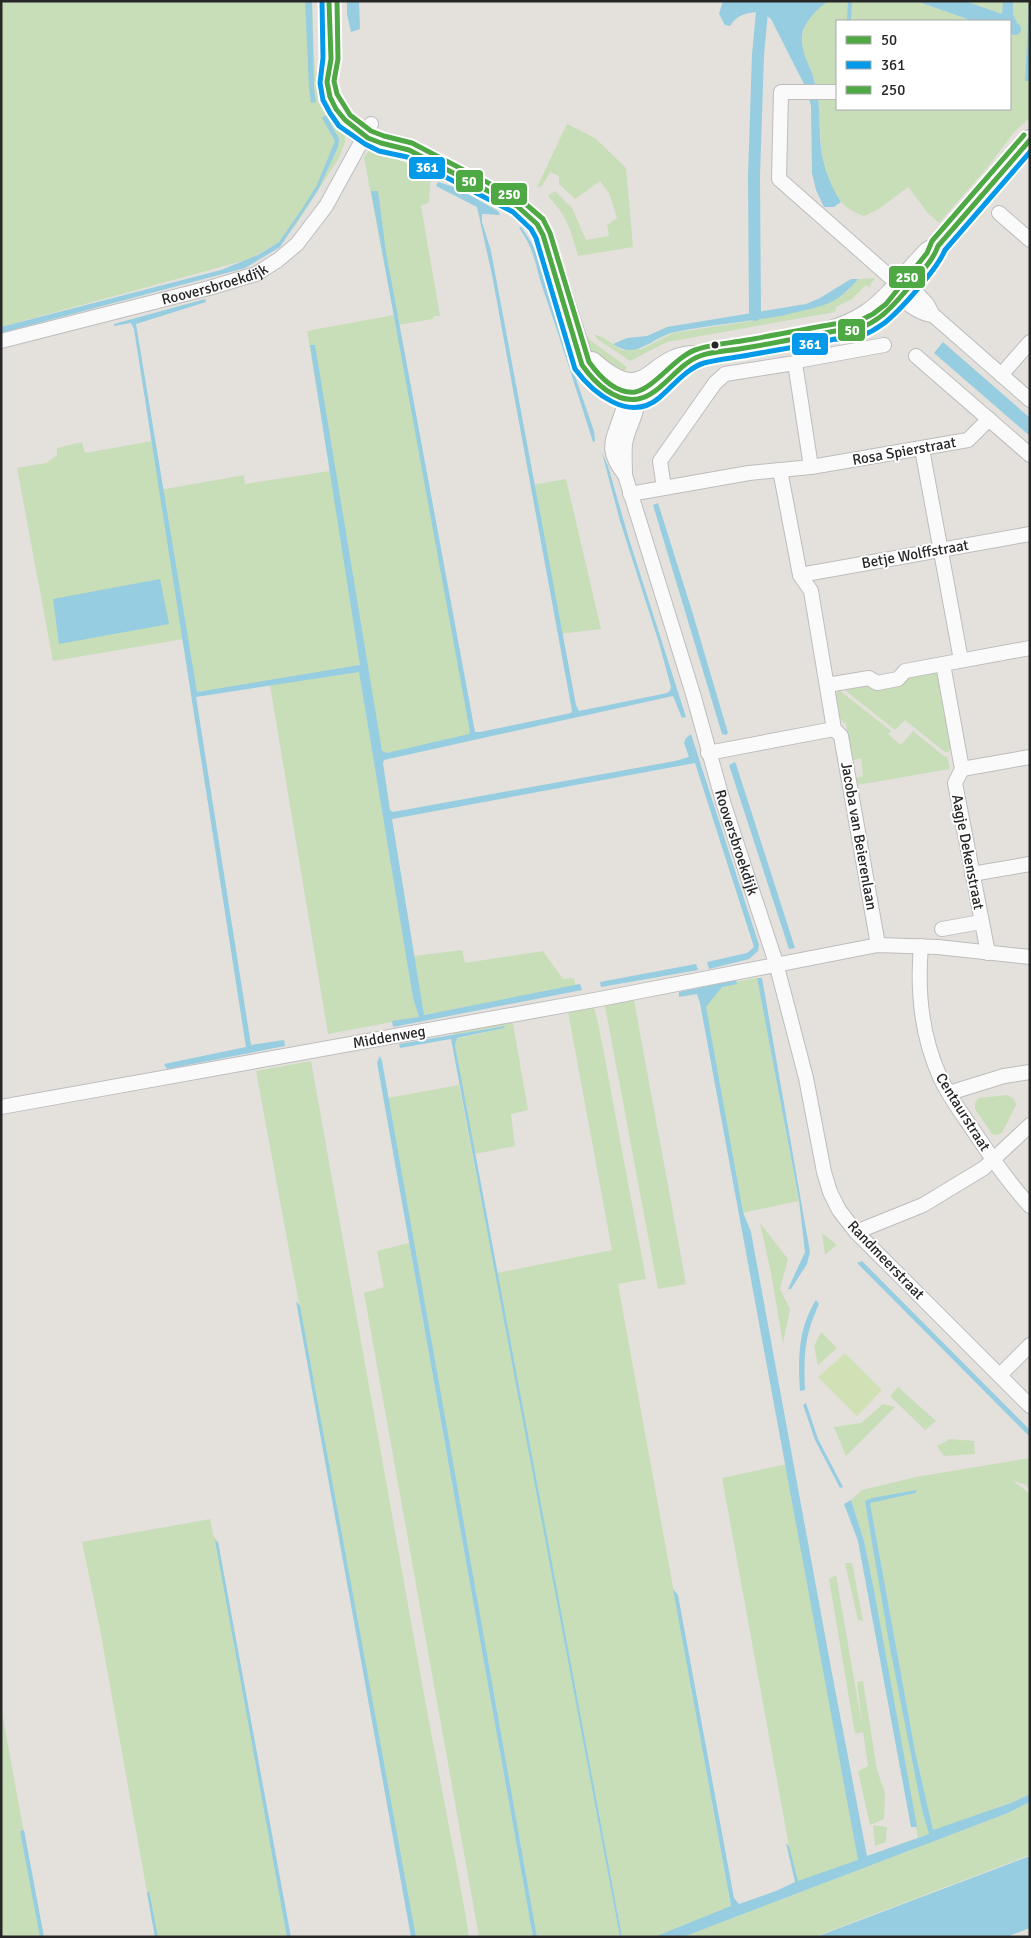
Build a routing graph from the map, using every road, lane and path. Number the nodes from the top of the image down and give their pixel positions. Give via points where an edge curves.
1 (329, 1) edge
2 (836, 92) edge
3 (367, 130) junction
4 (1030, 140) edge
5 (999, 213) dead end
6 (1030, 240) edge
7 (903, 289) junction
8 (1, 341) edge
9 (1030, 342) edge
10 (884, 345) dead end
11 (916, 356) dead end
12 (795, 363) junction
13 (1001, 375) junction
14 (632, 394) junction
15 (1030, 400) edge
16 (989, 419) junction
17 (625, 424) dead end
18 (621, 438) dead end
19 (922, 449) junction
20 (1030, 455) edge
21 (811, 467) junction
22 (780, 470) junction
23 (664, 488) junction
24 (630, 494) junction
25 (1030, 534) edge
26 (940, 550) junction
27 (800, 575) junction
28 (1030, 648) edge
29 (961, 660) junction
30 (943, 664) junction
31 (827, 685) junction
32 (834, 729) junction
33 (708, 752) junction
34 (1030, 757) edge
35 (962, 769) junction
36 (1030, 864) edge
37 (972, 874) junction
38 (981, 922) junction
39 (942, 929) dead end
40 (878, 945) junction
41 (921, 946) junction
42 (988, 953) junction
43 (1030, 958) edge
44 (776, 964) junction
45 (1030, 1072) edge
46 (949, 1093) junction
47 (1, 1108) edge
48 (1030, 1125) edge
49 (993, 1160) junction
50 (1030, 1206) edge
51 (856, 1232) junction
52 (1030, 1345) edge
53 (1000, 1375) junction
54 (1030, 1406) edge

1 - 3 main road via 331,61 350,107
2 - 7 street via 781,92 779,179
3 - 8 street, Rooversbroekdijk via 326,206 297,244 256,274
3 - 14 main road via 393,148 409,150 517,206 537,224 580,351
4 - 7 main road via 938,246 928,252
5 - 6 street
7 - 13 street via 920,312 933,315
7 - 14 main road via 867,315 835,331 678,358 644,381
9 - 13 street
10 - 12 street
11 - 16 street
12 - 21 street
12 - 23 street via 725,374 715,383 660,461
13 - 15 street
14 - 24 street, Rooversbroekdijk via 622,411 612,445
16 - 19 street, Rosa Spierstraat via 968,440
16 - 20 street
17 - 18 street
19 - 21 street, Rosa Spierstraat
19 - 26 street
21 - 22 street, Rosa Spierstraat
22 - 23 street, Rosa Spierstraat
22 - 27 street, Jacoba van Beierenlaan
23 - 24 street, Rosa Spierstraat
24 - 33 street, Rooversbroekdijk
25 - 26 street, Betje Wolffstraat
26 - 27 street, Betje Wolffstraat
26 - 29 street
27 - 31 street, Jacoba van Beierenlaan via 811,591
28 - 29 street
29 - 30 street
30 - 31 street via 905,671 898,679 877,684 868,678
30 - 35 street, Aagje Dekenstraat
31 - 32 street, Jacoba van Beierenlaan
32 - 33 street
32 - 40 street, Jacoba van Beierenlaan via 841,736
33 - 44 street, Rooversbroekdijk
34 - 35 street
35 - 37 street, Aagje Dekenstraat via 955,783
36 - 37 street
37 - 38 street, Aagje Dekenstraat
38 - 39 street
38 - 42 street, Aagje Dekenstraat
40 - 41 street
40 - 44 street
41 - 42 street
41 - 46 street, Centaurstraat via 919,1002 935,1065
42 - 43 street
44 - 47 street, Middenweg
44 - 51 street, Randmeerstraat via 806,1078 824,1172 839,1210
45 - 46 street via 1004,1076
46 - 49 street, Centaurstraat
48 - 49 street
49 - 50 street, Centaurstraat
49 - 51 street via 923,1205
51 - 53 street, Randmeerstraat
52 - 53 street
53 - 54 street, Randmeerstraat

